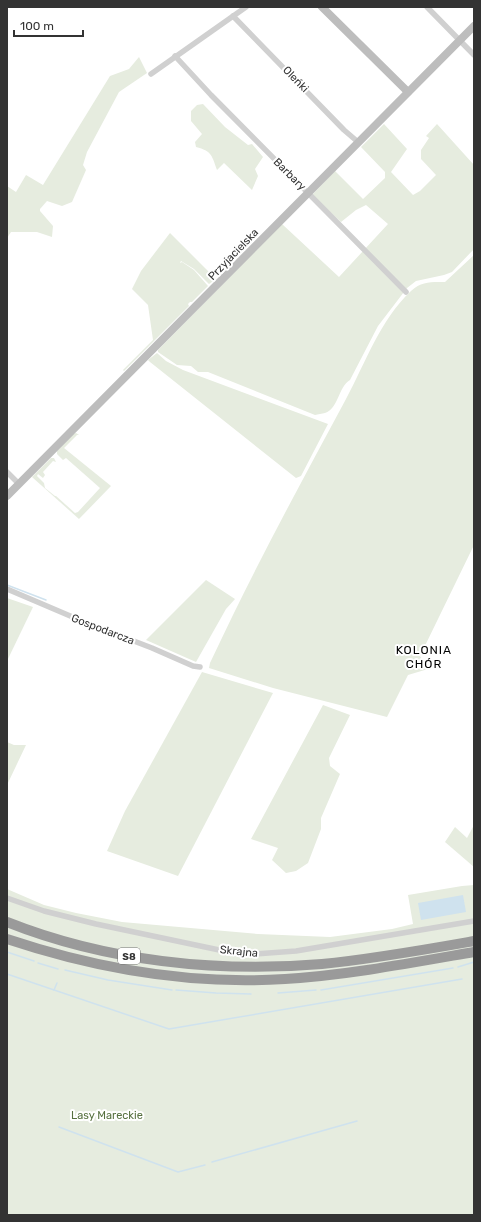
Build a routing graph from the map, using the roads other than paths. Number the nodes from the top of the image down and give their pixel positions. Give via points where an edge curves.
1 (246, 7) edge
2 (322, 7) edge
3 (427, 7) edge
4 (234, 16) junction
5 (474, 26) edge
6 (459, 41) junction
7 (474, 55) edge
8 (175, 56) junction
9 (151, 74) dead end
10 (408, 92) junction
11 (358, 142) junction
12 (308, 192) junction
13 (406, 292) dead end
14 (7, 472) edge
15 (19, 484) junction
16 (7, 496) edge
17 (7, 589) edge
18 (200, 667) dead end
19 (7, 898) edge
20 (474, 920) edge
21 (7, 922) edge
22 (7, 939) edge
23 (474, 941) edge
24 (474, 952) edge

1 - 4 street
2 - 10 street
3 - 6 street
4 - 8 street
4 - 11 street, Oleńki
5 - 6 street, Przyjacielska
6 - 7 street
6 - 10 street, Przyjacielska
8 - 9 street
8 - 12 street, Barbary
10 - 11 street, Przyjacielska
11 - 12 street, Przyjacielska
12 - 13 street, Barbary
12 - 15 street, Przyjacielska
14 - 15 street
15 - 16 street, Przyjacielska
17 - 18 street, Gospodarcza
19 - 20 street, Skrajna via 44,911 103,926 224,951 255,954 296,951
21 - 23 highway, S8 via 71,942 127,955 189,963 256,966 361,960
22 - 24 highway, S8 via 80,961 125,970 190,978 256,980 356,972

